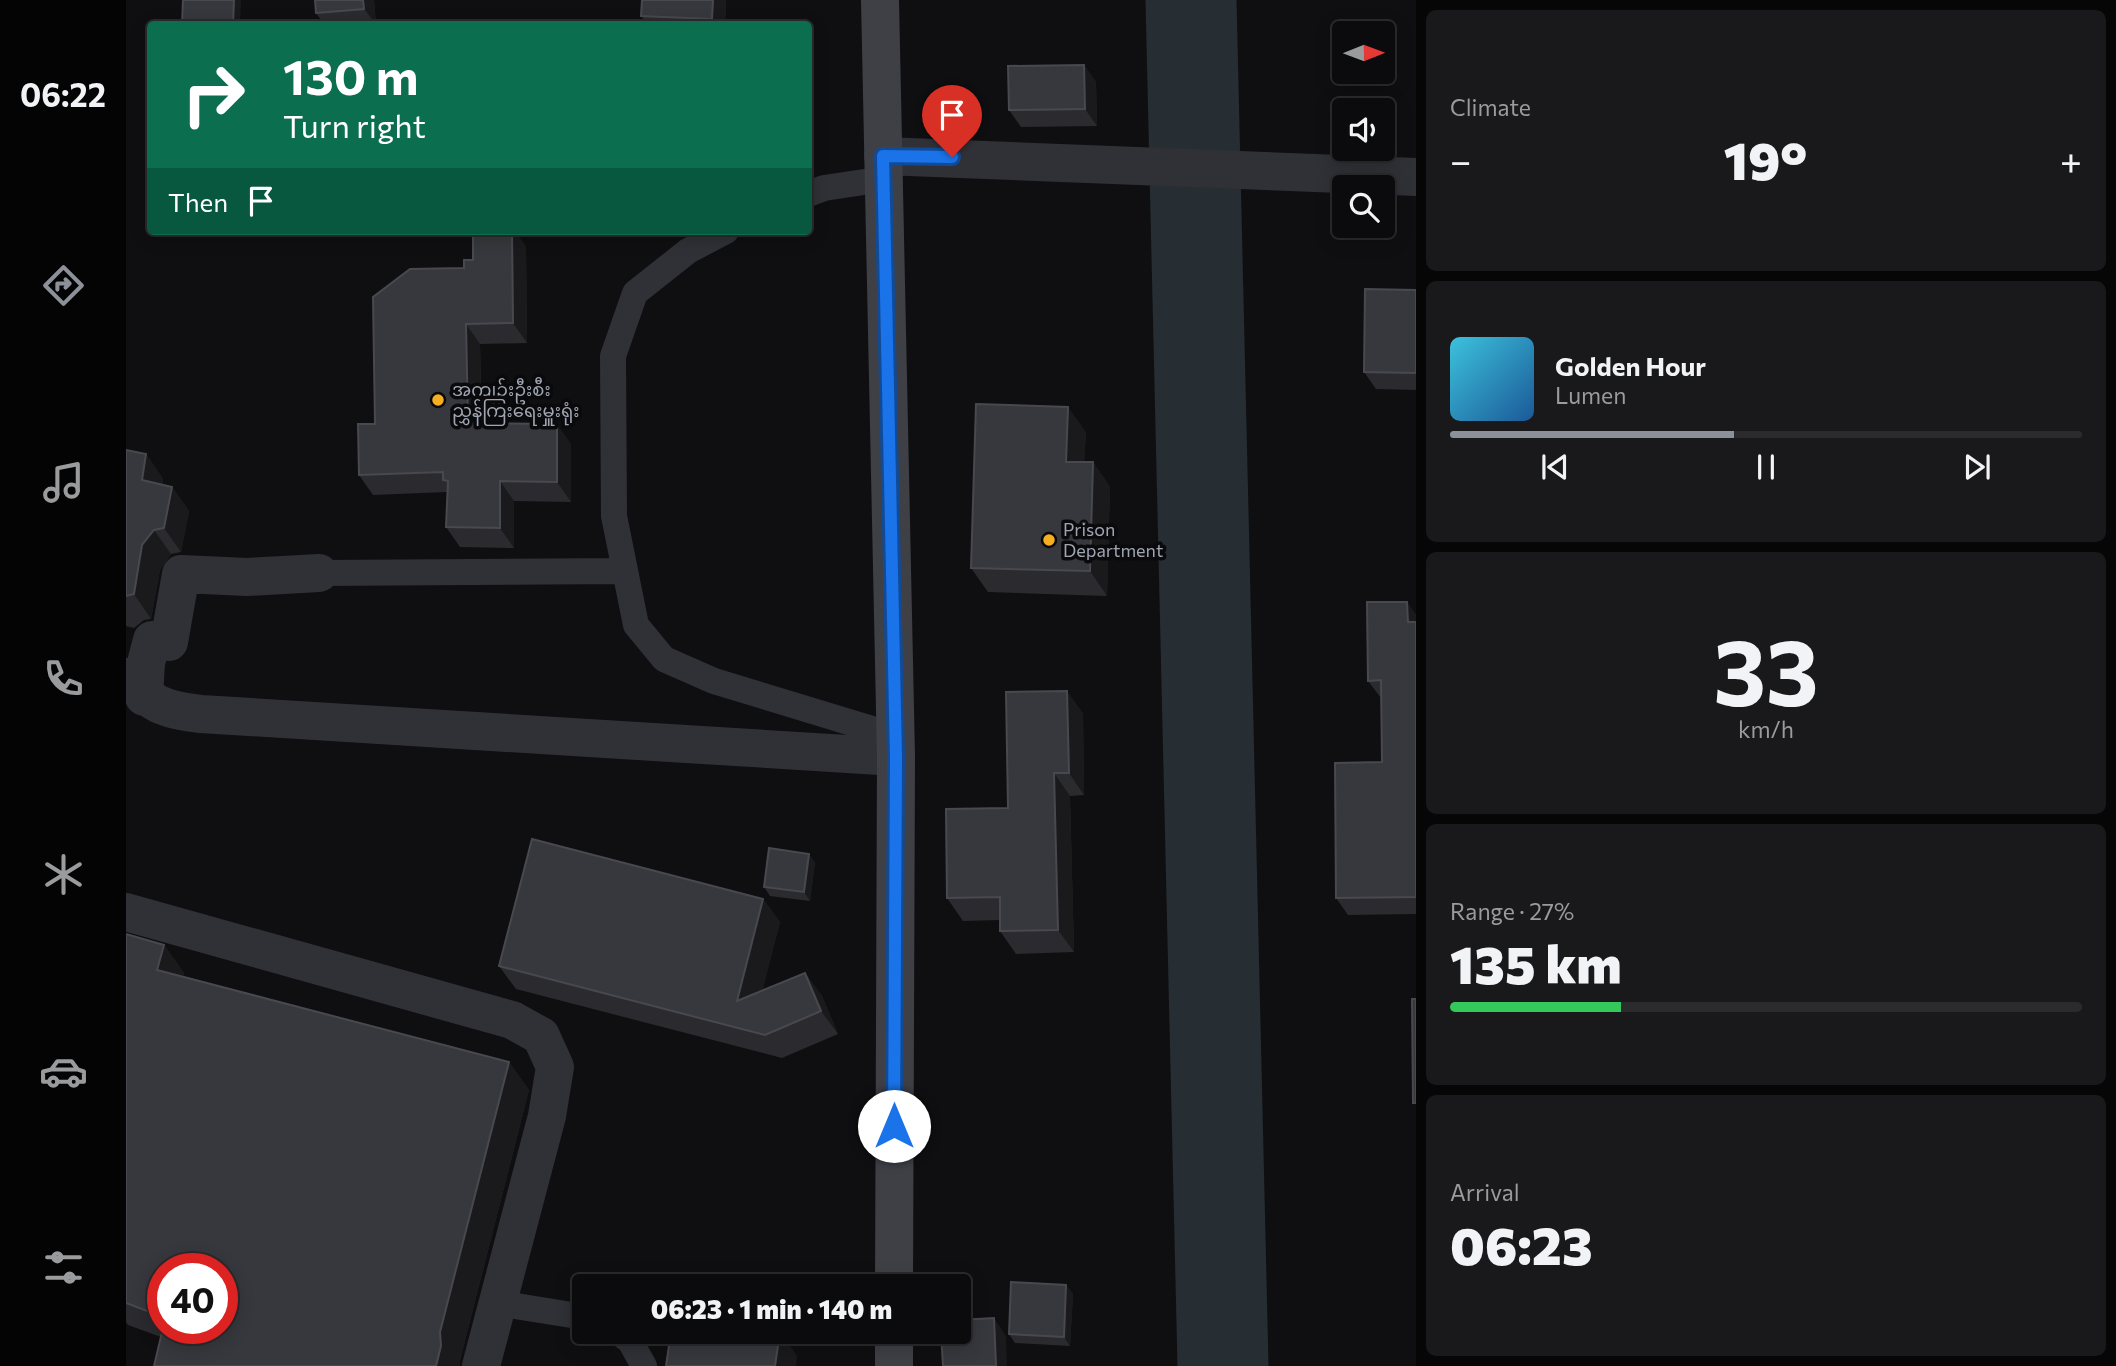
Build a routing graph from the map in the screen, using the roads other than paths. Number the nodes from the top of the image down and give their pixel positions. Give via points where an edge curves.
1 (880, 0) edge
2 (884, 167) junction
3 (1416, 177) edge
4 (812, 192) edge
5 (718, 235) edge
6 (624, 571) junction
7 (318, 573) joint
8 (135, 687) edge
9 (896, 746) junction
10 (126, 912) edge
11 (894, 1274) edge
12 (497, 1303) junction
13 (572, 1315) edge
14 (632, 1344) edge
15 (894, 1344) edge
16 (481, 1366) edge
17 (644, 1366) edge
18 (894, 1366) edge

1 - 2 street
2 - 3 street via 1059,161
2 - 4 lane
2 - 9 street
5 - 6 lane via 688,251 635,293 613,355 614,516
6 - 7 lane
6 - 9 lane via 636,625 664,659
7 - 8 street via 181,574 169,642 152,640
8 - 9 street via 168,710 201,714
9 - 11 street
10 - 12 street via 512,1020 541,1036 555,1067 547,1116
12 - 13 lane
12 - 16 street
14 - 17 lane
15 - 18 street

